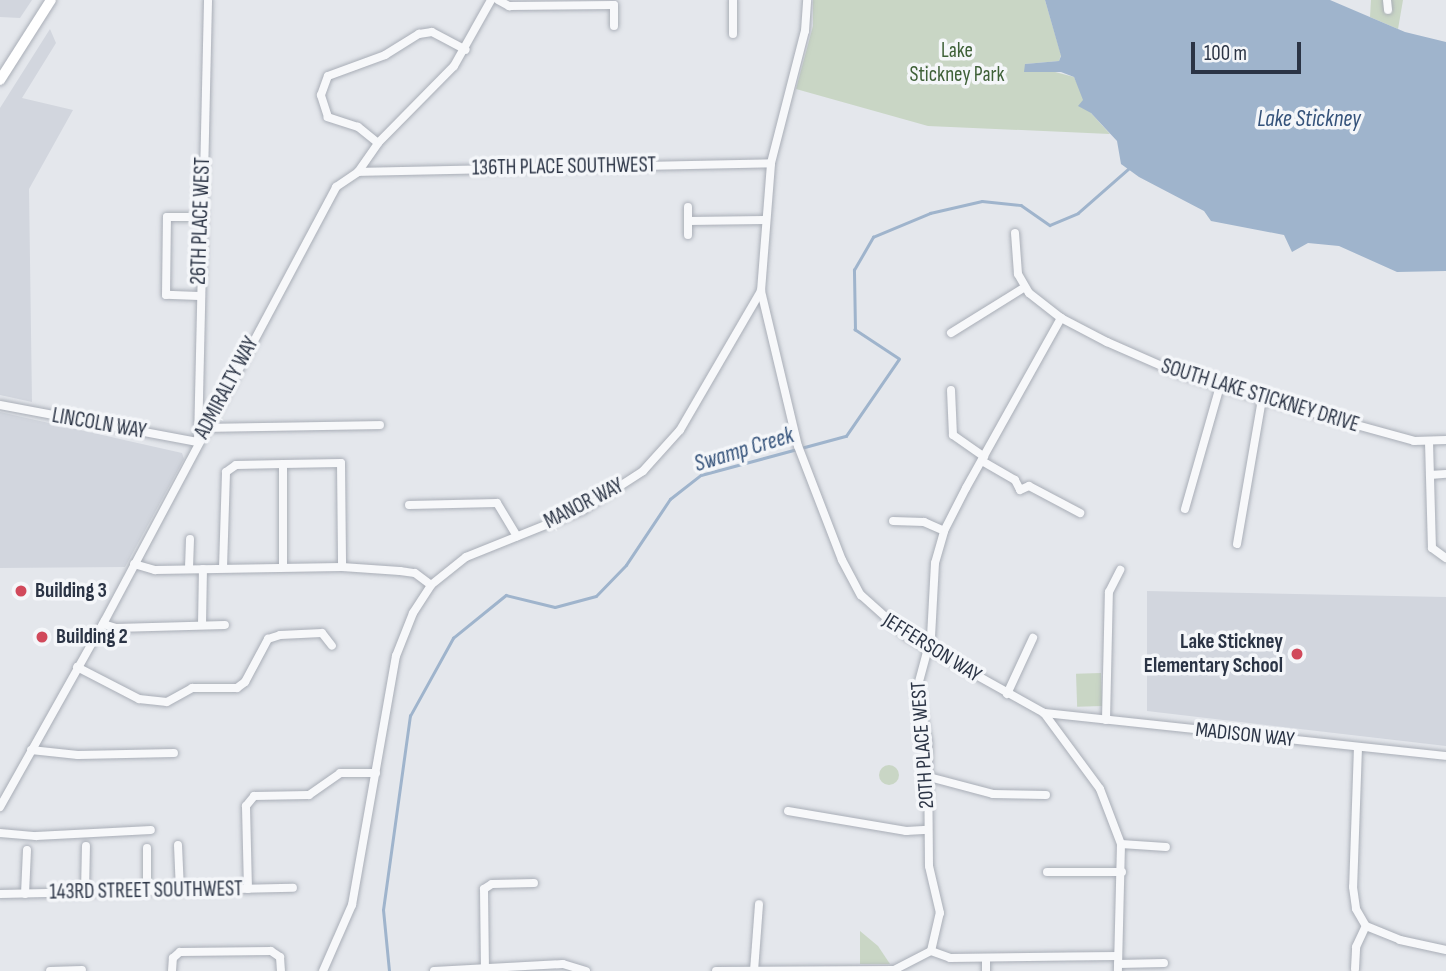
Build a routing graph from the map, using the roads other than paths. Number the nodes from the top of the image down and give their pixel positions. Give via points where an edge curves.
1 (51, 0) edge
2 (208, 0) edge
3 (491, 0) edge
4 (498, 0) edge
5 (733, 0) edge
6 (807, 0) edge
7 (604, 3) edge
8 (614, 26) dead end
9 (733, 34) dead end
10 (466, 50) junction
11 (0, 80) edge
12 (378, 142) junction
13 (771, 163) junction
14 (358, 172) junction
15 (688, 207) dead end
16 (201, 217) junction
17 (765, 220) junction
18 (688, 221) junction
19 (1015, 233) dead end
20 (688, 235) dead end
21 (1025, 287) junction
22 (761, 291) junction
23 (199, 296) junction
24 (1061, 318) junction
25 (951, 332) dead end
26 (1220, 386) junction
27 (951, 390) dead end
28 (1262, 399) junction
29 (0, 405) edge
30 (380, 425) dead end
31 (206, 428) junction
32 (1446, 440) edge
33 (198, 442) junction
34 (1429, 442) junction
35 (983, 459) junction
36 (283, 464) junction
37 (1446, 474) edge
38 (1430, 475) junction
39 (409, 505) dead end
40 (1185, 509) dead end
41 (1080, 513) dead end
42 (893, 521) dead end
43 (944, 531) junction
44 (517, 536) junction
45 (190, 539) dead end
46 (1237, 544) dead end
47 (1446, 558) edge
48 (134, 564) junction
49 (283, 567) junction
50 (342, 567) junction
51 (189, 568) junction
52 (223, 568) junction
53 (204, 569) junction
54 (1120, 570) dead end
55 (431, 585) junction
56 (103, 624) junction
57 (202, 625) junction
58 (225, 625) dead end
59 (1032, 638) dead end
60 (332, 646) dead end
61 (927, 648) junction
62 (77, 667) junction
63 (1007, 694) junction
64 (1044, 713) junction
65 (1106, 720) junction
66 (1358, 747) junction
67 (31, 750) junction
68 (174, 753) dead end
69 (1446, 756) edge
70 (376, 773) junction
71 (929, 778) junction
72 (1046, 795) dead end
73 (0, 807) edge
74 (788, 811) dead end
75 (151, 830) dead end
76 (928, 830) junction
77 (0, 833) edge
78 (1121, 844) junction
79 (178, 845) dead end
80 (86, 846) dead end
81 (1166, 846) dead end
82 (147, 848) dead end
83 (27, 850) dead end
84 (1047, 872) dead end
85 (1122, 872) junction
86 (534, 883) dead end
87 (293, 888) dead end
88 (248, 889) junction
89 (180, 890) junction
90 (147, 891) junction
91 (85, 892) junction
92 (0, 894) edge
93 (25, 894) junction
94 (759, 904) dead end
95 (1366, 926) junction
96 (1446, 950) edge
97 (930, 951) junction
98 (986, 958) junction
99 (1164, 963) dead end
100 (1118, 964) edge
101 (172, 968) edge
102 (485, 969) edge
103 (82, 970) edge
104 (1355, 970) edge
105 (50, 971) edge
106 (281, 971) edge
107 (323, 971) edge
108 (435, 971) edge
109 (586, 971) edge
110 (716, 971) edge
111 (754, 971) edge
112 (986, 971) edge

1 - 11 highway
2 - 16 street, 26TH PLACE WEST
3 - 10 street, ADMIRALTY WAY
4 - 7 street via 509,6
5 - 9 street
6 - 13 street, MANOR WAY via 805,31
7 - 8 street via 614,5
10 - 12 street, ADMIRALTY WAY
10 - 12 street via 432,32 419,34 385,55 337,69 323,83 321,95 328,117 358,127
12 - 14 street, ADMIRALTY WAY
13 - 14 street, 136TH PLACE SOUTHWEST
13 - 17 street, MANOR WAY
14 - 31 street, ADMIRALTY WAY via 336,187
15 - 18 street
16 - 23 street, 26TH PLACE WEST
16 - 23 street via 167,218 166,295
17 - 18 street
17 - 22 street, MANOR WAY
18 - 20 street
19 - 21 street via 1018,274
21 - 24 street, SOUTH LAKE STICKNEY DRIVE
21 - 25 street
22 - 44 street, MANOR WAY via 680,430 645,468 583,510
22 - 61 street, JEFFERSON WAY via 798,446 861,595 884,619
23 - 33 street, 26TH PLACE WEST
24 - 26 street, SOUTH LAKE STICKNEY DRIVE via 1180,374
24 - 35 street, 20TH PLACE WEST
26 - 28 street, SOUTH LAKE STICKNEY DRIVE
26 - 40 street
27 - 35 street via 953,435
28 - 34 street, SOUTH LAKE STICKNEY DRIVE
28 - 46 street
29 - 33 street, LINCOLN WAY
30 - 31 street
31 - 33 street, ADMIRALTY WAY
32 - 34 street, SOUTH LAKE STICKNEY DRIVE
33 - 48 street, ADMIRALTY WAY
34 - 38 street
35 - 41 street via 1015,480 1020,490 1029,486
35 - 43 street, 20TH PLACE WEST
36 - 49 street
36 - 50 street via 341,463
36 - 52 street via 236,465 226,472
37 - 38 street
38 - 47 street via 1432,548
39 - 44 street via 497,503
42 - 43 street via 924,522
43 - 61 street, 20TH PLACE WEST via 935,563
44 - 55 street, MANOR WAY via 466,557
45 - 51 street
48 - 51 street via 155,570
48 - 56 street, ADMIRALTY WAY
49 - 50 street
49 - 52 street
50 - 55 street via 415,573
51 - 53 street
52 - 53 street
53 - 57 street
54 - 65 street via 1109,592
55 - 70 street, MANOR WAY via 413,613 396,656
56 - 57 street via 116,628
56 - 62 street, ADMIRALTY WAY
57 - 58 street
59 - 63 street
60 - 62 street via 322,633 268,639 245,682 237,688 192,688 166,702 139,699
61 - 63 street, JEFFERSON WAY
61 - 71 street, 20TH PLACE WEST via 917,689 928,743
62 - 67 street, ADMIRALTY WAY
63 - 64 street, JEFFERSON WAY
64 - 65 street, MADISON WAY
64 - 78 street, JEFFERSON WAY via 1100,789
65 - 66 street, MADISON WAY
66 - 69 street, MADISON WAY
66 - 95 street via 1353,887 1356,909
67 - 68 street
67 - 73 street, ADMIRALTY WAY
70 - 88 street via 340,773 309,795 254,796 246,806
70 - 107 street, MANOR WAY via 352,905
71 - 72 street via 993,794
71 - 76 street, 20TH PLACE WEST
74 - 76 street via 905,831
75 - 77 street via 36,836
76 - 97 street, 20TH PLACE WEST via 931,884 940,913
78 - 81 street
78 - 85 street, JEFFERSON WAY
79 - 89 street
80 - 91 street
82 - 90 street
83 - 93 street
84 - 85 street
85 - 100 street, JEFFERSON WAY
86 - 102 street via 492,884 484,889
87 - 88 street, 143RD STREET SOUTHWEST
88 - 89 street, 143RD STREET SOUTHWEST
89 - 90 street, 143RD STREET SOUTHWEST
90 - 91 street, 143RD STREET SOUTHWEST
91 - 93 street, 143RD STREET SOUTHWEST
92 - 93 street, 143RD STREET SOUTHWEST
94 - 111 street
95 - 96 street via 1400,940
95 - 104 street via 1356,947
97 - 98 street via 950,958
97 - 111 street via 894,970
98 - 100 street
98 - 112 street
99 - 100 street
101 - 106 street via 175,954 180,952 271,951 280,957
102 - 108 street
102 - 109 street via 563,964
103 - 105 street
110 - 111 street

